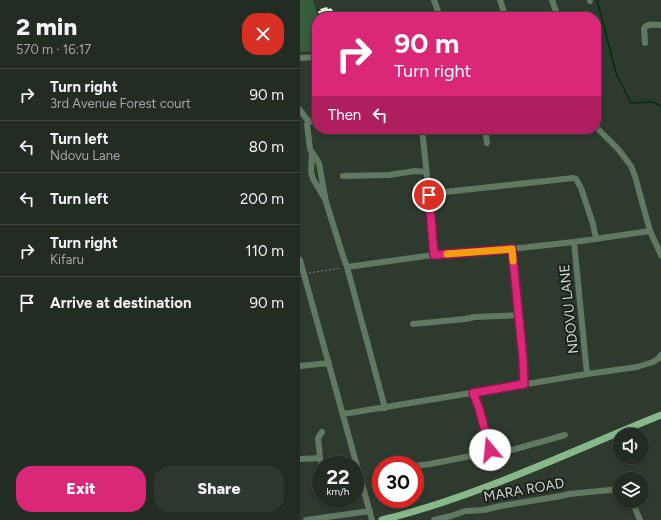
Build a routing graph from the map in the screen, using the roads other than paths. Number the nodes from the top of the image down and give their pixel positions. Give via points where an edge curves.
1 (434, 0) edge
2 (500, 0) edge
3 (552, 0) edge
4 (438, 12) edge
5 (504, 12) edge
6 (556, 12) edge
7 (661, 25) edge
8 (645, 43) dead end
9 (312, 57) edge
10 (300, 58) edge
11 (300, 110) edge
12 (312, 121) edge
13 (309, 122) junction
14 (601, 132) edge
15 (422, 134) edge
16 (486, 134) edge
17 (487, 143) dead end
18 (312, 153) junction
19 (426, 172) junction
20 (343, 176) dead end
21 (429, 195) junction
22 (326, 202) junction
23 (650, 231) junction
24 (596, 239) junction
25 (574, 242) junction
26 (512, 249) junction
27 (434, 255) junction
28 (661, 255) edge
29 (300, 260) edge
30 (347, 266) junction
31 (519, 315) junction
32 (413, 324) dead end
33 (661, 355) edge
34 (329, 363) junction
35 (300, 366) edge
36 (587, 374) junction
37 (524, 384) junction
38 (473, 393) junction
39 (384, 408) junction
40 (343, 414) junction
41 (661, 415) edge
42 (322, 432) dead end
43 (565, 435) dead end
44 (491, 452) junction
45 (320, 456) edge
46 (300, 459) edge
47 (312, 461) edge
48 (424, 465) edge
49 (613, 490) edge
50 (635, 508) edge
51 (370, 510) junction
52 (306, 520) edge
53 (372, 520) edge
54 (382, 520) edge
55 (434, 520) edge
56 (640, 520) edge

1 - 4 street
2 - 5 street
3 - 6 street
7 - 8 street via 648,25 644,28
9 - 10 street
11 - 13 street
12 - 13 street
13 - 18 street via 308,141
14 - 23 street via 631,166
15 - 19 street
16 - 17 street
18 - 22 street via 319,163
18 - 22 street via 313,179
19 - 20 street
19 - 21 street
21 - 24 street via 573,178 581,188 594,224
21 - 27 street
22 - 30 street
23 - 24 street
23 - 28 street
24 - 25 street
25 - 26 street
25 - 36 street, NDOVU LANE
26 - 27 street
26 - 31 street
27 - 30 street
29 - 34 street
30 - 39 street
31 - 32 street
31 - 37 street
33 - 36 street via 653,362 637,367
34 - 35 street
34 - 40 street
36 - 37 street
37 - 38 street
38 - 39 street
38 - 44 street
39 - 40 street
40 - 51 street
41 - 54 main road via 472,492
42 - 45 street via 318,438
43 - 44 street via 505,452
44 - 48 street
46 - 47 street
49 - 55 street, MARA ROAD via 569,494
50 - 56 street
51 - 52 street
51 - 53 street

